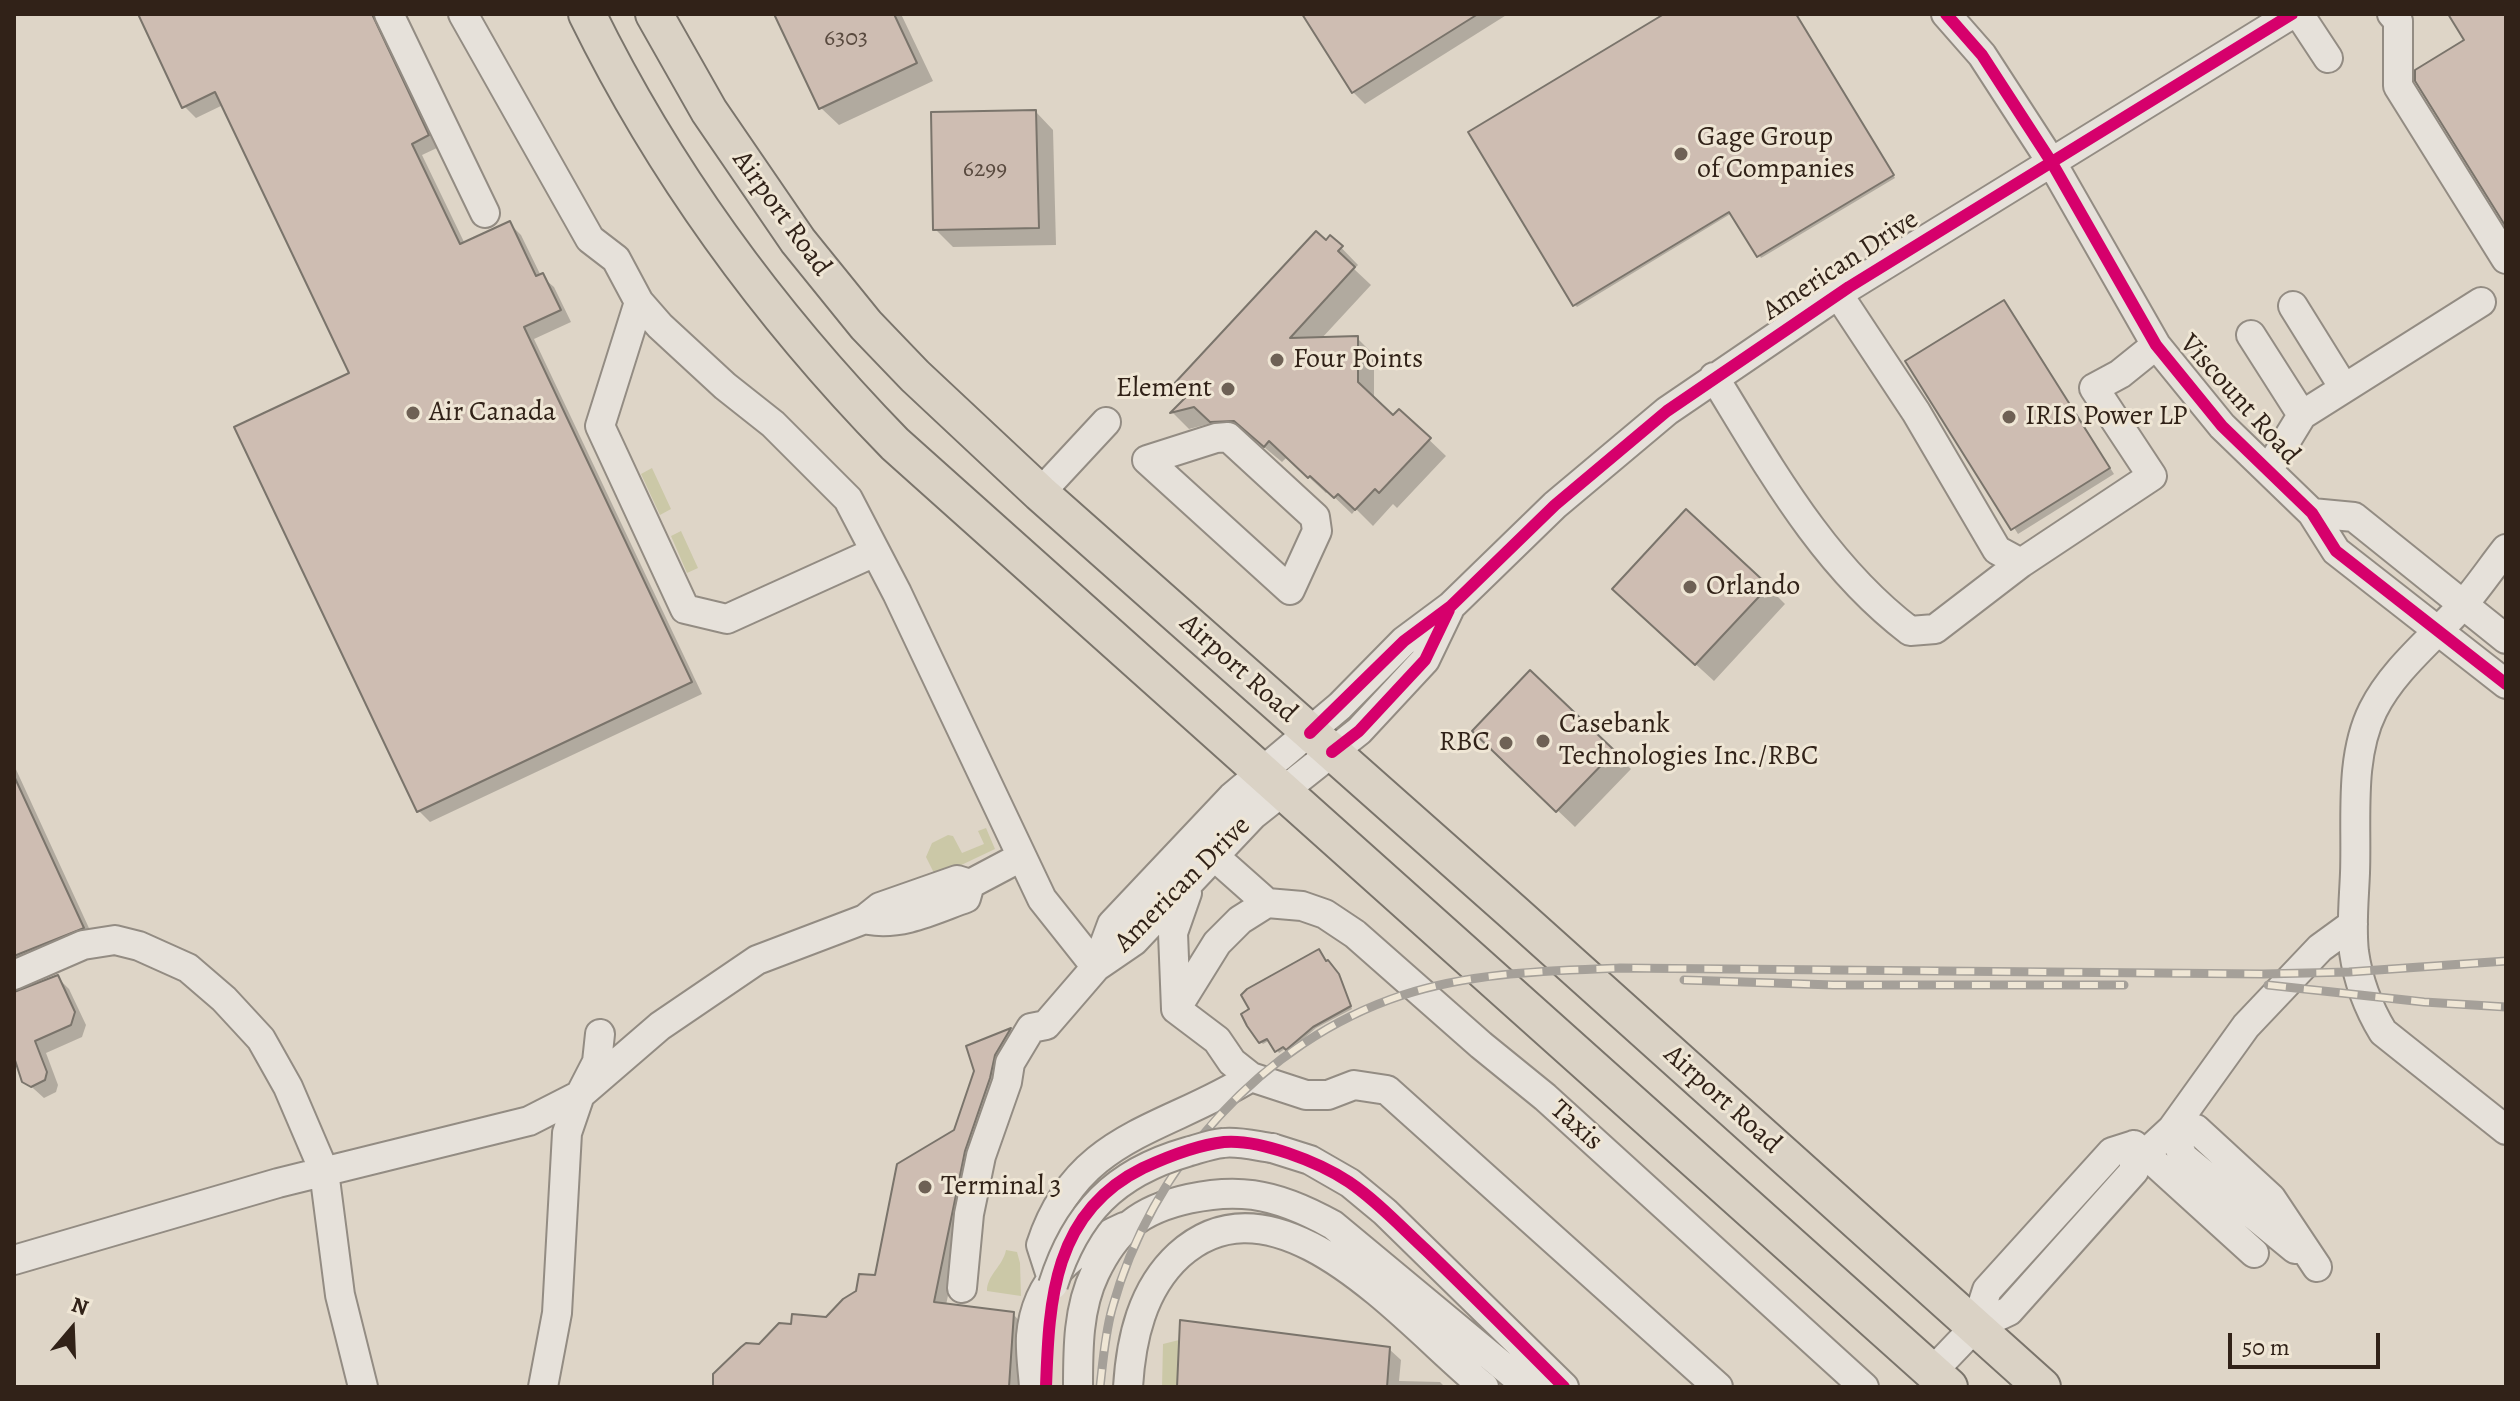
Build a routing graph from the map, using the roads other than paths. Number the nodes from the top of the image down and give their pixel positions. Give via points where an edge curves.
1 (389, 14) edge
2 (463, 14) edge
3 (587, 14) edge
4 (654, 14) edge
5 (1946, 14) edge
6 (2292, 14) edge
7 (2299, 14) edge
8 (2399, 16) edge
9 (2328, 58) dead end
10 (2052, 163) junction
11 (485, 213) dead end
12 (2506, 259) edge
13 (1838, 294) junction
14 (639, 302) junction
15 (2481, 302) dead end
16 (2293, 306) dead end
17 (2251, 335) dead end
18 (2156, 345) junction
19 (1714, 377) junction
20 (2344, 388) junction
21 (2302, 415) junction
22 (1106, 422) dead end
23 (1147, 460) joint
24 (2269, 469) junction
25 (1040, 493) junction
26 (2312, 513) junction
27 (2506, 549) edge
28 (875, 552) junction
29 (2021, 563) junction
30 (2464, 604) junction
31 (2438, 631) junction
32 (2506, 639) edge
33 (2506, 684) edge
34 (1321, 743) junction
35 (1272, 783) junction
36 (1215, 815) junction
37 (1214, 856) junction
38 (1021, 857) junction
39 (1191, 881) junction
40 (1267, 903) junction
41 (2353, 924) junction
42 (1096, 967) junction
43 (14, 975) edge
44 (1176, 1009) junction
45 (600, 1034) dead end
46 (1251, 1077) junction
47 (580, 1095) junction
48 (2502, 1118) edge
49 (2172, 1129) junction
50 (2146, 1156) junction
51 (324, 1171) junction
52 (1132, 1223) junction
53 (2247, 1246) dead end
54 (14, 1260) edge
55 (2317, 1267) dead end
56 (1052, 1279) junction
57 (962, 1288) dead end
58 (1975, 1327) junction
59 (1940, 1379) edge
60 (363, 1387) edge
61 (543, 1387) edge
62 (1034, 1387) edge
63 (1046, 1387) edge
64 (1078, 1387) edge
65 (1128, 1387) edge
66 (1484, 1387) edge
67 (1528, 1387) edge
68 (1564, 1387) edge
69 (1718, 1387) edge
70 (1864, 1387) edge
71 (2042, 1387) edge

1 - 11 street
2 - 14 street via 590,239 616,259
3 - 35 main road via 699,210 806,348 937,483
4 - 25 main road, Airport Road via 741,161 829,282 915,376
5 - 10 street, Viscount Road via 1982,55
6 - 10 street, American Drive
7 - 9 street
8 - 12 street via 2398,86
10 - 13 street, American Drive
10 - 18 street, Viscount Road
13 - 19 street, American Drive
13 - 29 street via 1916,412 1997,550
14 - 28 street via 848,499
14 - 28 street via 600,426 685,609 727,619
15 - 20 street
16 - 20 street
17 - 21 street
18 - 24 street, Viscount Road via 2222,426
18 - 29 street via 2094,388 2152,476
19 - 29 street via 1834,559 1910,631 1935,629
19 - 34 street, American Drive via 1566,494 1451,606 1425,660 1359,731
20 - 21 street
21 - 24 street
22 - 25 street
23 - 23 street via 1228,437 1309,510 1317,531 1290,590
24 - 26 street, Viscount Road
25 - 34 main road, Airport Road
26 - 30 street via 2354,517
26 - 31 street, Viscount Road via 2336,551
27 - 30 street
28 - 38 street
30 - 31 street
30 - 32 street
31 - 33 street, Viscount Road
31 - 41 street via 2385,690 2362,742
34 - 35 street, American Drive
34 - 58 main road, Airport Road
35 - 36 street, American Drive via 1232,797
35 - 37 street, American Drive via 1253,815
35 - 59 main road
36 - 37 street
36 - 42 street, American Drive via 1112,924
37 - 39 street, American Drive
37 - 40 street
38 - 42 street via 1042,899
38 - 47 street via 970,884 966,898 886,923 865,919 757,960 660,1026
39 - 42 street, American Drive via 1134,941
39 - 44 street via 1173,933
40 - 44 street via 1217,943
40 - 70 street, Taxis via 1325,914 1355,934 1545,1097
41 - 48 street via 2360,979 2383,1032
41 - 49 street via 2320,948 2246,1026
42 - 57 street via 1046,1025 1031,1028 1010,1063 981,1156
43 - 51 street via 83,945 115,940 188,968 261,1039
44 - 46 street via 1217,1040
45 - 47 street via 597,1062
46 - 56 street via 1125,1139 1085,1170 1063,1196 1041,1245
46 - 69 street via 1306,1095 1328,1095 1354,1085 1387,1090
47 - 51 street via 529,1121
47 - 61 street via 567,1133 557,1313
49 - 50 street
49 - 55 street via 2263,1208
50 - 53 street via 2161,1195 2212,1239
50 - 58 street via 2009,1311
51 - 54 street
51 - 60 street via 340,1295
52 - 56 street via 1090,1242
52 - 64 street via 1105,1256 1085,1301
52 - 67 street via 1189,1199 1222,1193 1256,1195 1300,1207 1333,1225
56 - 62 street via 1040,1298 1031,1335
58 - 59 street
58 - 71 main road, Airport Road
63 - 68 street, bridge via 1053,1285 1070,1241 1091,1210 1129,1175 1225,1142 1310,1160 1350,1183
65 - 66 street via 1136,1325 1166,1267 1190,1245 1246,1228 1288,1236 1329,1256 1391,1303

